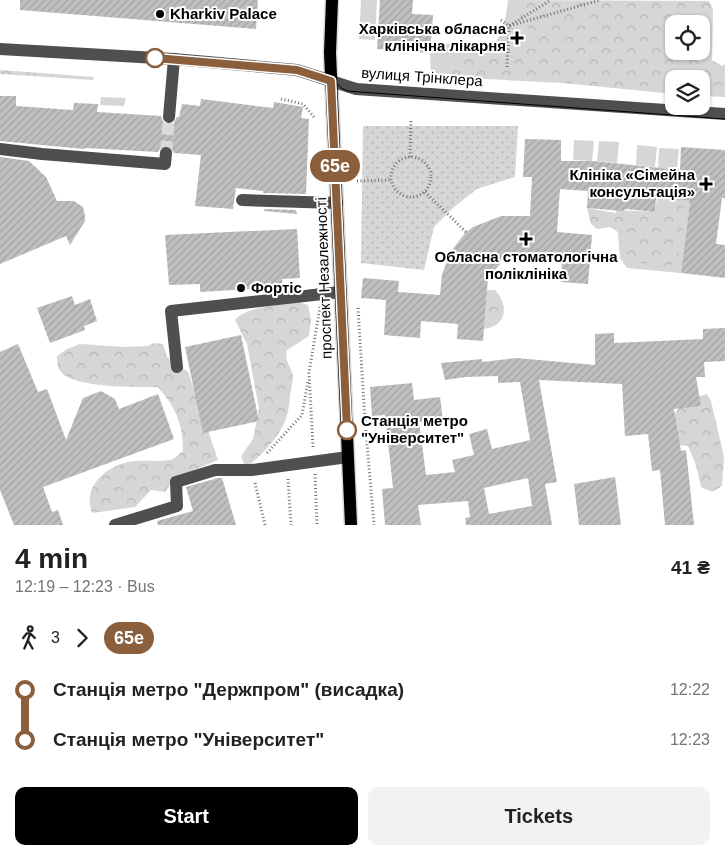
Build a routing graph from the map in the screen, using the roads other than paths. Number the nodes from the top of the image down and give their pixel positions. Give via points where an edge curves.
1 (332, 0) edge
2 (0, 50) edge
3 (174, 59) junction
4 (331, 81) junction
5 (725, 114) edge
6 (170, 117) tunnel mouth
7 (0, 149) edge
8 (166, 153) dead end
9 (242, 200) dead end
10 (337, 203) junction
11 (340, 292) junction
12 (177, 367) dead end
13 (348, 457) junction
14 (115, 525) edge
15 (351, 525) edge

1 - 4 main road, проспект Незалежності
2 - 3 street, вулиця Трінклера
3 - 4 street, вулиця Трінклера via 297,70
3 - 6 street
4 - 5 street, вулиця Трінклера via 356,89
4 - 10 main road, проспект Незалежності
7 - 8 street via 165,164
9 - 10 street
10 - 11 main road, проспект Незалежності
11 - 12 street via 171,311
11 - 13 main road, проспект Незалежності
13 - 14 street via 252,470 215,470 176,482 177,506
13 - 15 main road, проспект Незалежності

